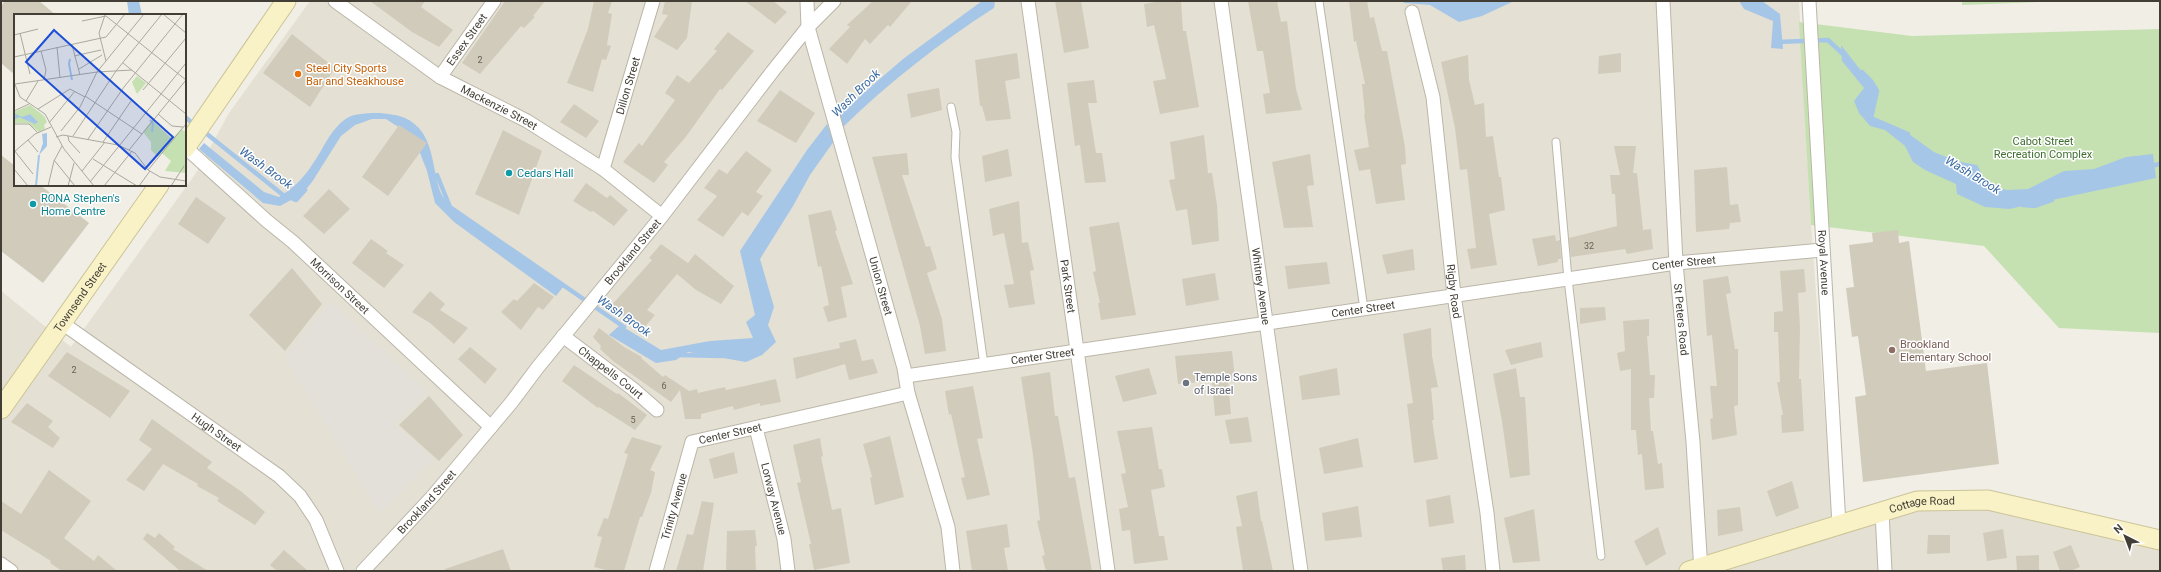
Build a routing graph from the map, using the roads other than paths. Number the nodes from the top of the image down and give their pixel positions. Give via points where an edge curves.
1 (286, 1) edge
2 (335, 1) edge
3 (494, 1) edge
4 (653, 1) edge
5 (807, 1) edge
6 (834, 1) edge
7 (1028, 1) edge
8 (1221, 1) edge
9 (1319, 1) edge
10 (1663, 1) edge
11 (1809, 1) edge
12 (1412, 12) dead end
13 (808, 27) junction
14 (440, 77) junction
15 (951, 107) dead end
16 (1556, 142) dead end
17 (188, 144) edge
18 (602, 169) junction
19 (158, 186) edge
20 (662, 216) junction
21 (1822, 250) junction
22 (1676, 263) junction
23 (1568, 279) junction
24 (1454, 295) junction
25 (1364, 309) junction
26 (62, 323) junction
27 (1265, 323) junction
28 (563, 336) junction
29 (1078, 351) junction
30 (984, 365) junction
31 (906, 376) junction
32 (908, 393) junction
33 (1, 409) edge
34 (658, 410) dead end
35 (491, 427) junction
36 (756, 428) junction
37 (692, 442) joint
38 (1882, 512) junction
39 (1839, 525) junction
40 (2160, 540) edge
41 (1601, 556) dead end
42 (1, 564) edge
43 (1697, 569) edge
44 (11, 571) edge
45 (337, 571) edge
46 (363, 571) edge
47 (656, 571) edge
48 (788, 571) edge
49 (953, 571) edge
50 (1108, 571) edge
51 (1301, 571) edge
52 (1493, 571) edge
53 (1885, 571) edge

1 - 17 main road
2 - 14 street, Mackenzie Street
3 - 14 street, Essex Street
4 - 18 street, Dillon Street
5 - 13 street, Union Street
6 - 13 street, Brookland Street
7 - 29 street, Park Street
8 - 27 street, Whitney Avenue
9 - 25 lane
10 - 22 street, St Peters Road
11 - 21 street, Royal Avenue
12 - 24 street, Rigby Road via 1432,96
13 - 20 street, Brookland Street via 734,119
13 - 31 street, Union Street
14 - 18 street, Mackenzie Street via 527,121
15 - 30 lane
16 - 23 lane
17 - 35 street, Morrison Street via 267,221 293,242
18 - 20 street, Mackenzie Street
19 - 26 main road, Townsend Street
20 - 28 street, Brookland Street
21 - 22 street, Center Street
21 - 39 street, Royal Avenue
22 - 23 street, Center Street
22 - 43 street, St Peters Road via 1693,442
23 - 24 street, Center Street
23 - 41 lane
24 - 25 street, Center Street
24 - 52 street, Rigby Road via 1488,513
25 - 27 street, Center Street
26 - 33 main road, Townsend Street
26 - 45 street, Hugh Street via 279,476 300,496 316,520
27 - 29 street, Center Street
27 - 51 street, Whitney Avenue
28 - 34 street, Chappells Court
28 - 35 street, Brookland Street
29 - 30 street, Center Street
29 - 50 street, Park Street
30 - 31 street, Center Street
31 - 32 street, Union Street
32 - 36 street, Center Street
32 - 49 street, Union Street via 948,527
35 - 46 street, Brookland Street via 433,496
36 - 37 street, Center Street
36 - 48 street, Lorway Avenue via 784,539
37 - 47 street, Trinity Avenue
38 - 39 main road, Cottage Road
38 - 40 main road, Cottage Road via 1917,502 1988,500
38 - 53 street
39 - 43 main road, Cottage Road
42 - 44 street

